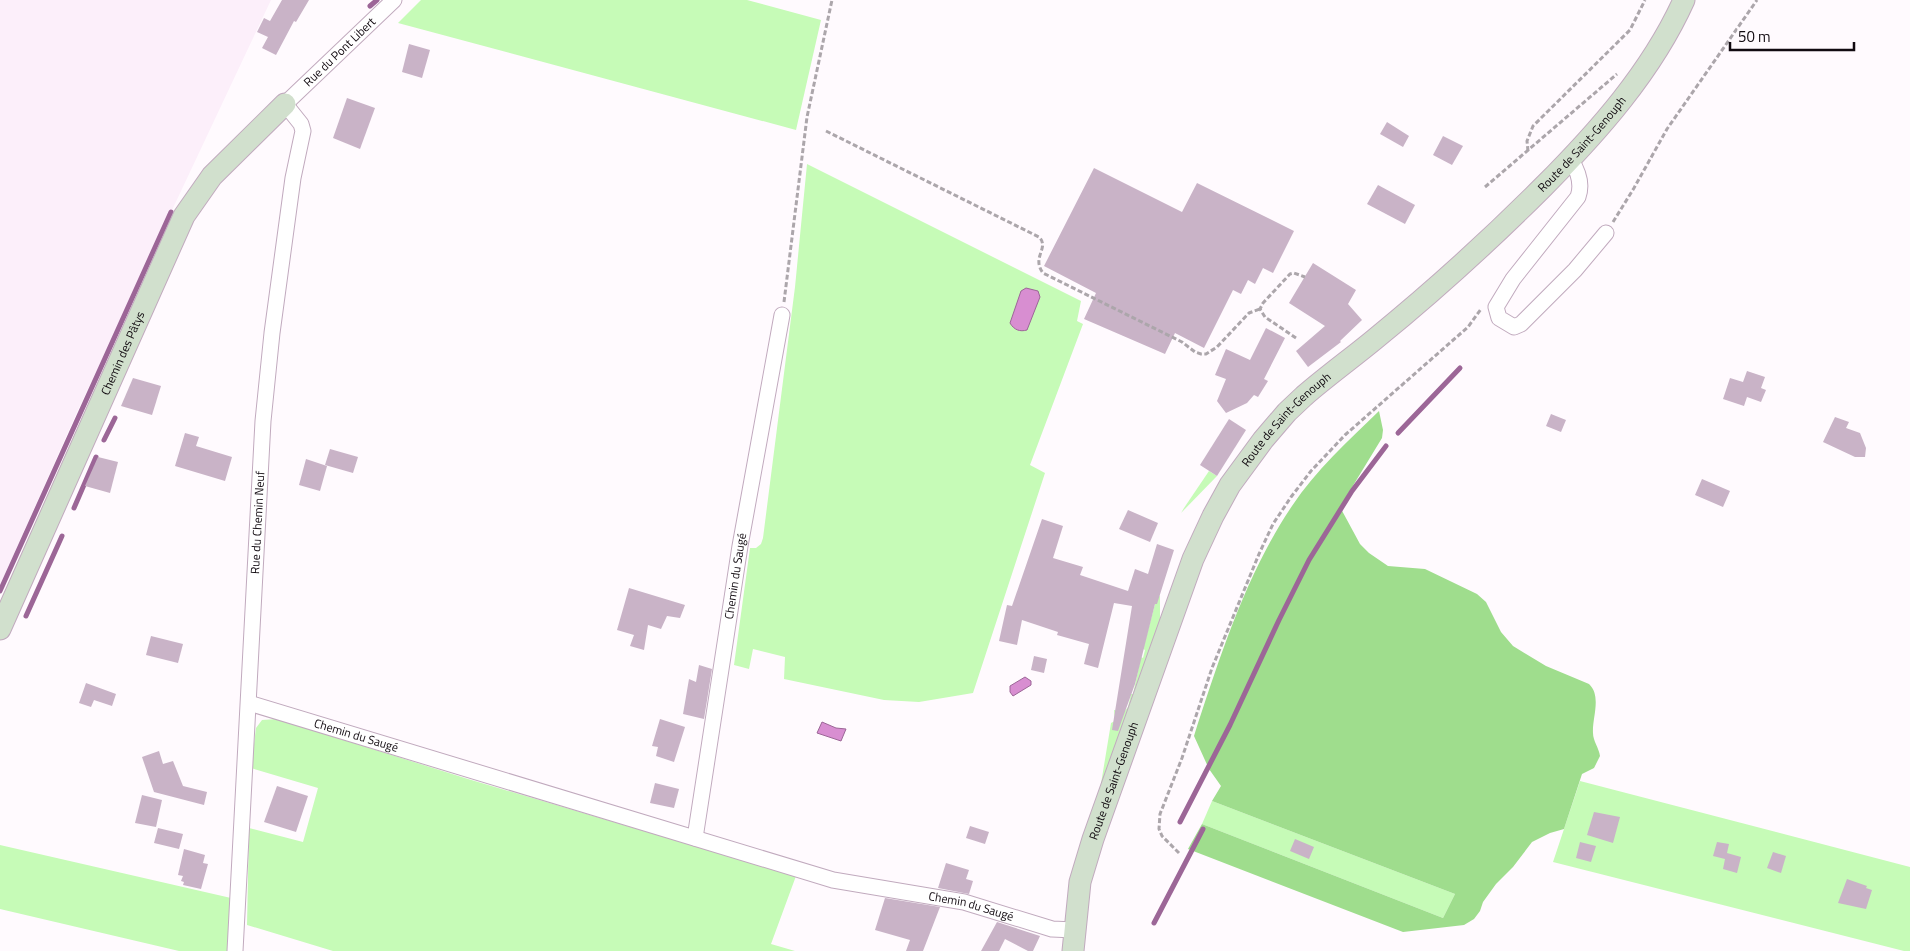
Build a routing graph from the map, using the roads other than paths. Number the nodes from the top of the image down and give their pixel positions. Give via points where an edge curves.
1 (394, 0) edge
2 (1684, 0) edge
3 (285, 104) junction
4 (1570, 160) junction
5 (1606, 232) road end
6 (782, 315) road end
7 (0, 630) edge
8 (249, 703) junction
9 (695, 838) junction
10 (1074, 930) junction
11 (235, 951) edge
12 (1073, 951) edge

1 - 3 street, Rue du Pont Libert
2 - 4 street, Route de Saint-Genouph via 1638,79
3 - 7 street, Chemin des Pâtys via 212,176 184,216
3 - 8 street, Rue du Chemin Neuf via 303,131 272,332 263,421
4 - 5 street via 1579,176 1578,197 1525,262 1498,303 1496,312 1499,318 1518,327 1576,270
4 - 10 street, Route de Saint-Genouph via 1426,295 1287,412 1230,485 1193,559 1093,839 1080,882
6 - 9 street, Chemin du Saugé via 740,546
8 - 9 street, Chemin du Saugé
8 - 11 street, Rue du Chemin Neuf
9 - 10 street, Chemin du Saugé via 833,880 964,902 1052,929
10 - 12 street, Route de Saint-Genouph

